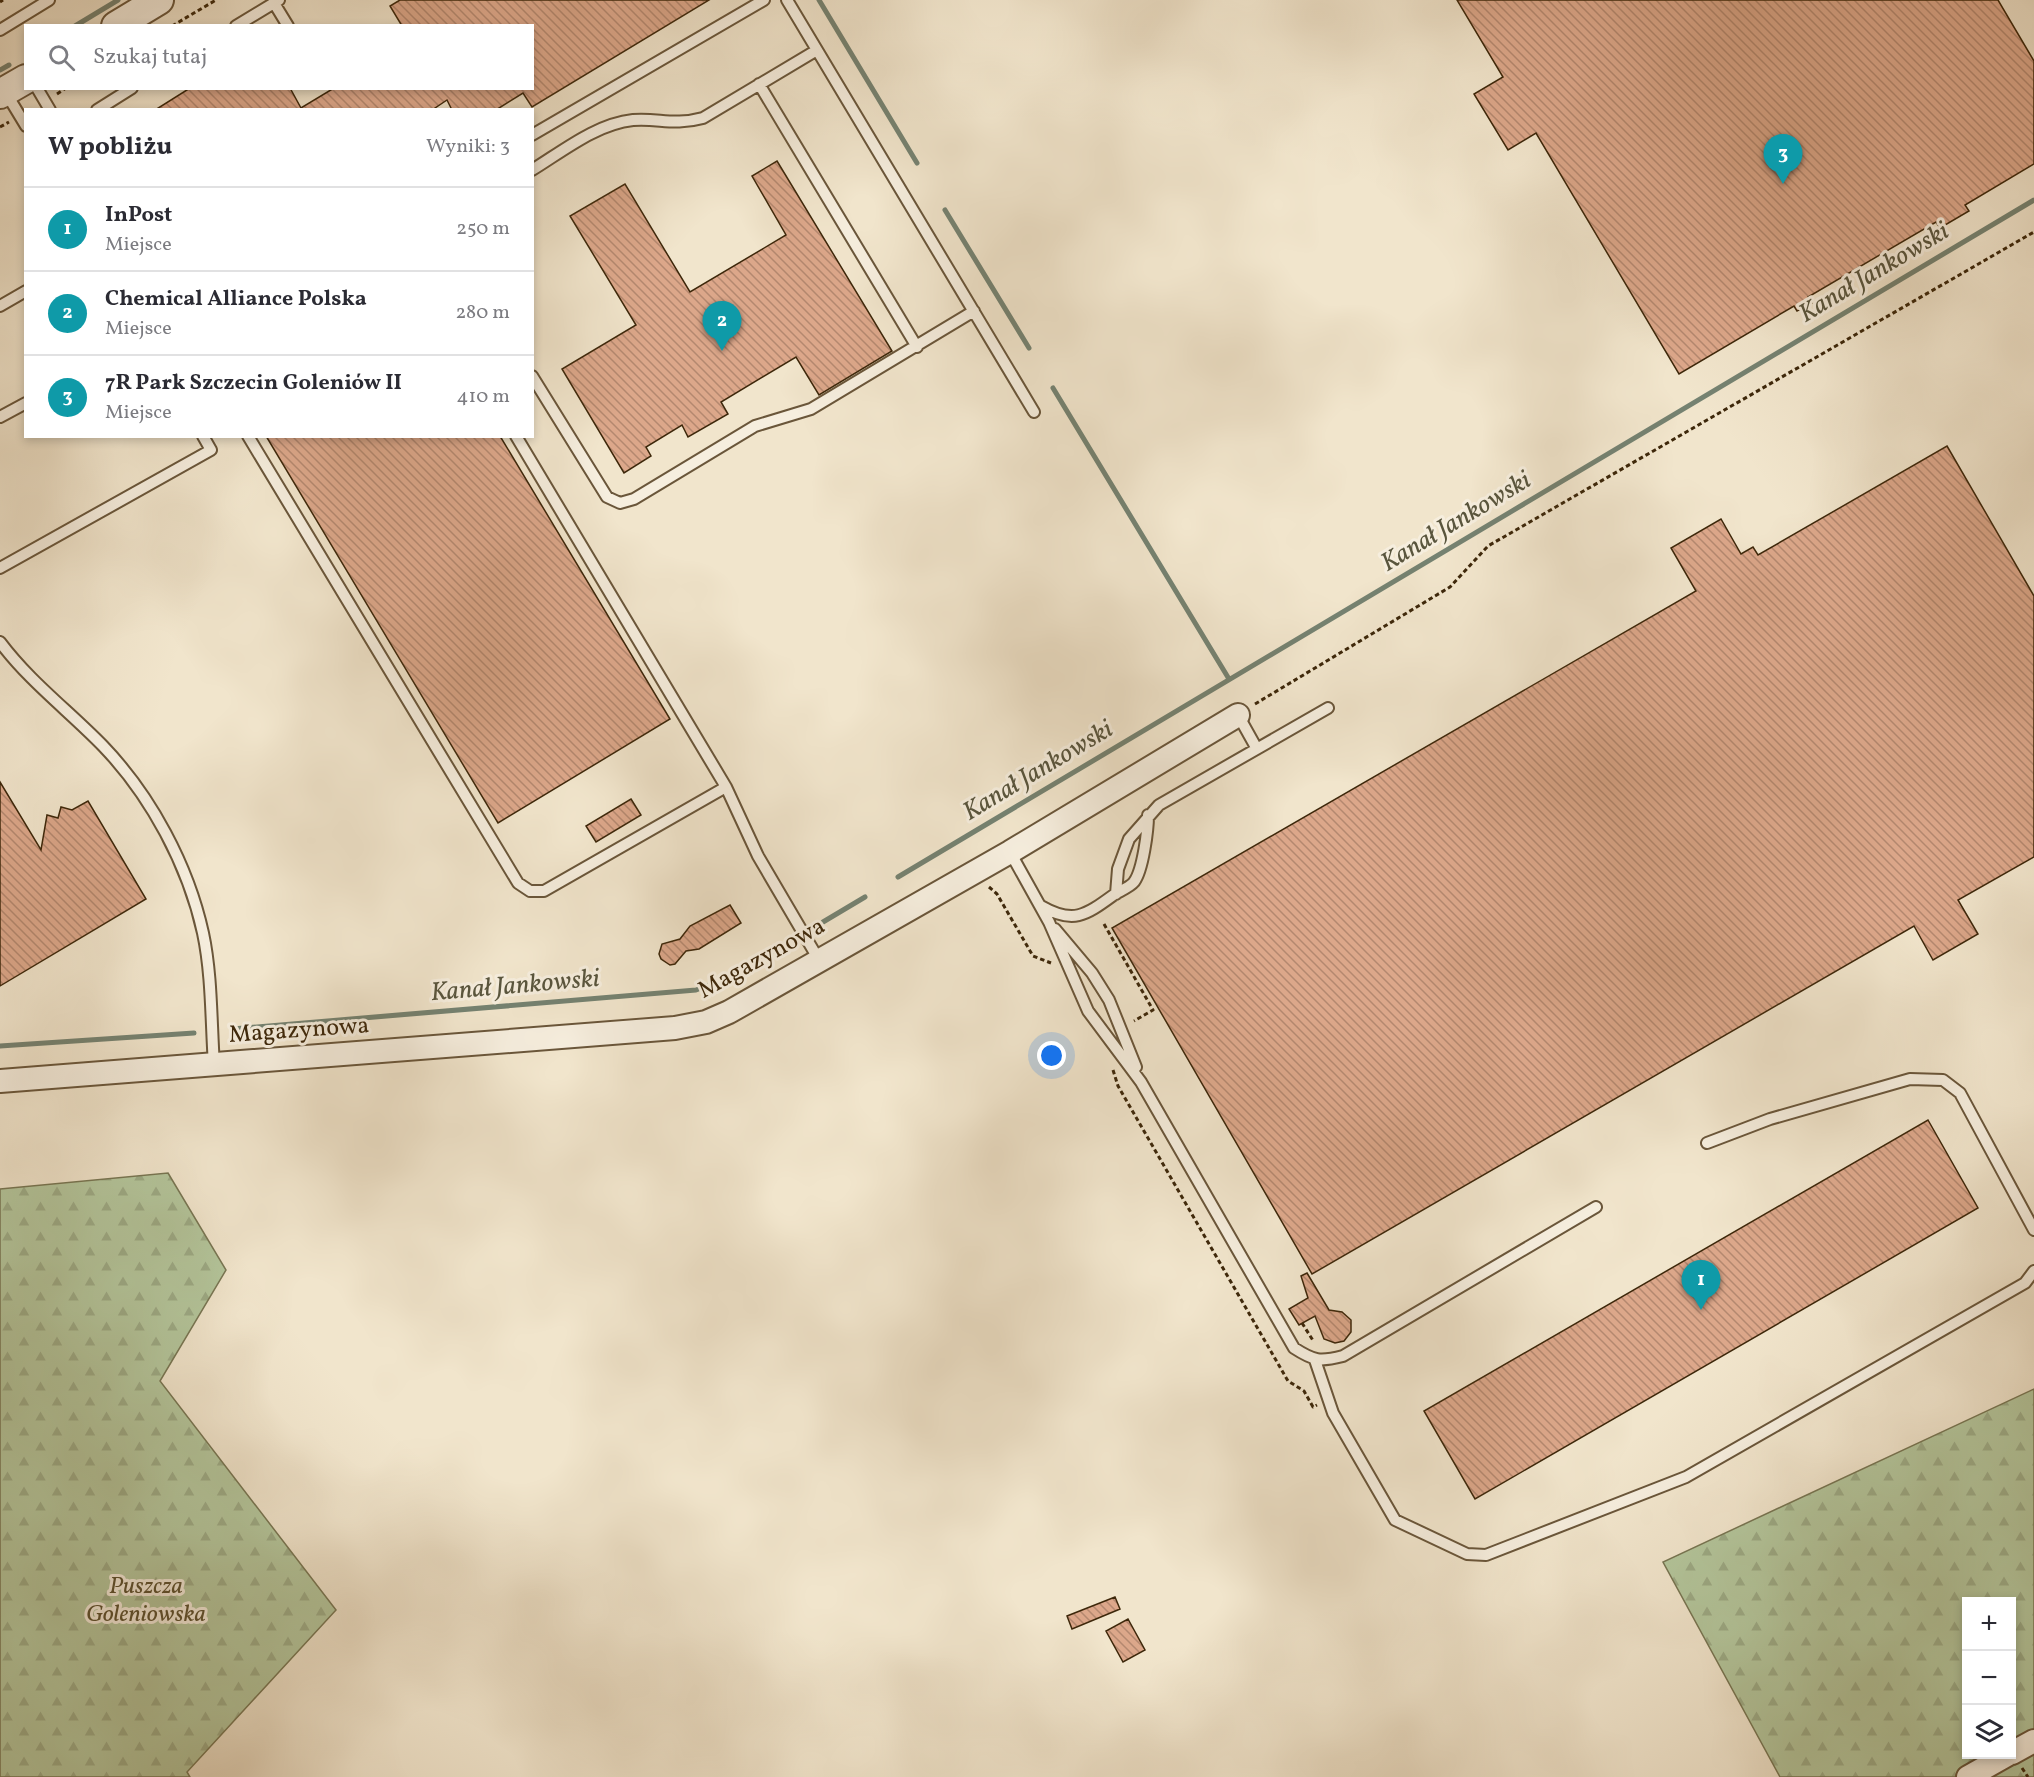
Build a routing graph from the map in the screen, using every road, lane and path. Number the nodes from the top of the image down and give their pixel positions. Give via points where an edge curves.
1 (50, 0) edge
2 (159, 0) edge
3 (216, 0) edge
4 (764, 0) edge
5 (787, 0) edge
6 (276, 1) edge
7 (119, 24) edge
8 (175, 24) edge
9 (239, 24) edge
10 (287, 24) edge
11 (0, 30) edge
12 (817, 50) junction
13 (759, 84) junction
14 (10, 88) edge
15 (38, 90) edge
16 (129, 90) edge
17 (49, 108) edge
18 (100, 108) edge
19 (24, 121) edge
20 (534, 134) edge
21 (534, 169) edge
22 (2034, 232) edge
23 (24, 292) edge
24 (0, 306) edge
25 (974, 311) junction
26 (917, 347) junction
27 (534, 379) edge
28 (24, 404) edge
29 (1034, 412) dead end
30 (0, 417) edge
31 (204, 438) edge
32 (249, 438) edge
33 (517, 438) edge
34 (0, 568) edge
35 (0, 642) edge
36 (1328, 708) dead end
37 (1238, 715) junction
38 (1257, 749) junction
39 (726, 787) junction
40 (1148, 815) junction
41 (1010, 852) junction
42 (954, 882) junction
43 (1116, 894) junction
44 (1041, 906) junction
45 (1049, 922) junction
46 (1104, 924) dead end
47 (819, 960) junction
48 (1051, 963) dead end
49 (1130, 1024) dead end
50 (214, 1065) junction
51 (1112, 1068) dead end
52 (0, 1081) edge
53 (1141, 1082) junction
54 (1707, 1143) dead end
55 (1596, 1207) dead end
56 (2034, 1230) edge
57 (2034, 1271) edge
58 (1316, 1360) junction
59 (1328, 1400) junction
60 (2034, 1740) edge
61 (2016, 1750) edge
62 (2001, 1759) edge
63 (1968, 1777) edge

1 - 11 lane
2 - 7 street
3 - 8 path
4 - 20 lane
5 - 12 lane
6 - 9 lane
6 - 10 lane
12 - 13 lane
12 - 25 lane
13 - 21 lane via 703,118 682,123 634,120 601,129
13 - 26 lane
14 - 19 lane
15 - 17 lane
16 - 18 lane
22 - 37 path via 1488,546 1450,587
23 - 24 lane
25 - 26 lane
25 - 29 lane
26 - 27 lane via 811,409 755,426 634,499 620,503 607,497
28 - 30 lane
31 - 34 lane via 211,450
32 - 39 lane via 518,882 530,891 544,891
33 - 39 lane
35 - 50 lane via 18,666 103,746 133,780 173,847 190,885 203,934
36 - 38 lane
37 - 38 lane
37 - 41 street, Magazynowa
38 - 40 lane
39 - 47 lane via 758,856
40 - 43 lane via 1129,839 1118,869
40 - 43 lane via 1148,839 1135,881
41 - 42 street, Magazynowa
41 - 44 lane
42 - 47 street, Magazynowa
42 - 48 path via 957,889 983,884 992,889 1033,956
43 - 44 lane via 1078,916 1067,918
44 - 45 lane
45 - 53 lane via 1088,1011
45 - 53 lane via 1109,1000
46 - 49 path via 1153,1010
47 - 50 street, Magazynowa via 729,1012 706,1022 675,1028
50 - 52 street, Magazynowa
51 - 59 path via 1118,1086 1288,1381 1304,1391 1313,1407
53 - 58 lane via 1294,1348
54 - 56 lane via 1770,1119 1910,1078 1943,1080 1960,1093
55 - 58 lane via 1343,1356
57 - 59 lane via 2025,1283 1686,1477 1486,1555 1467,1554 1395,1520
58 - 59 lane
60 - 61 street
62 - 63 street

